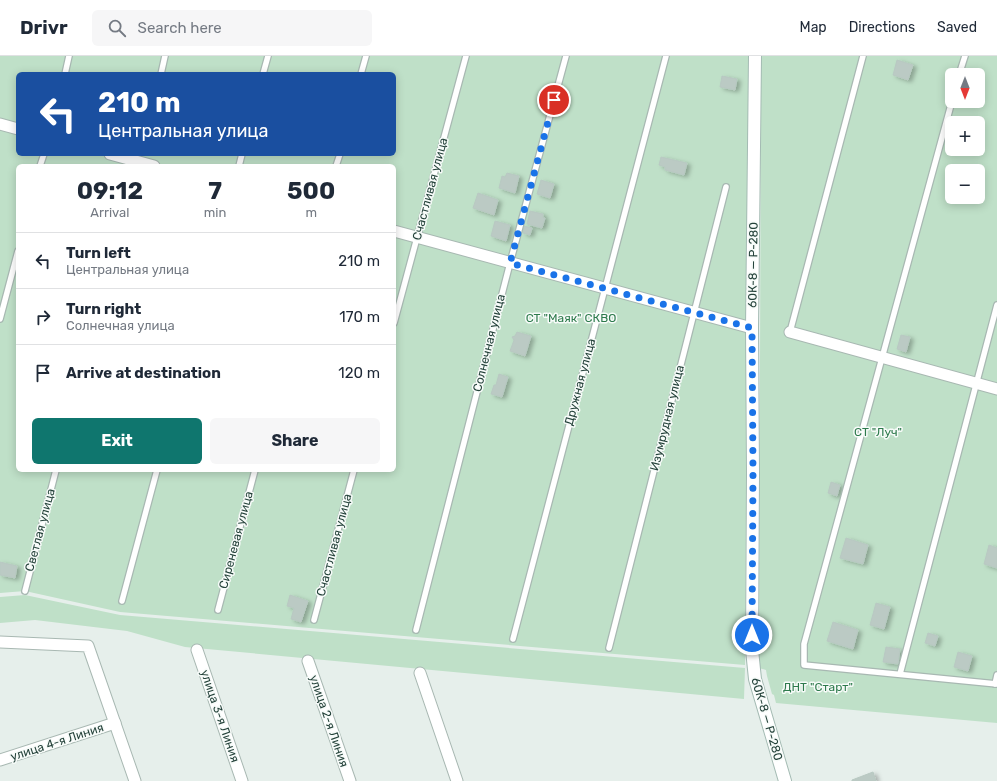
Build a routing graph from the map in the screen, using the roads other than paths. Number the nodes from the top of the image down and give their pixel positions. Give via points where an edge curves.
1 (70, 56) edge
2 (166, 56) edge
3 (268, 56) edge
4 (366, 56) edge
5 (466, 56) edge
6 (566, 56) edge
7 (666, 56) edge
8 (755, 56) edge
9 (863, 56) edge
10 (965, 56) edge
11 (961, 68) edge
12 (66, 72) edge
13 (162, 72) edge
14 (264, 72) edge
15 (362, 72) edge
16 (950, 108) edge
17 (0, 124) edge
18 (16, 128) edge
19 (118, 156) edge
20 (138, 161) edge
21 (148, 164) edge
22 (726, 187) dead end
23 (396, 232) edge
24 (417, 238) junction
25 (16, 259) edge
26 (510, 263) junction
27 (604, 288) junction
28 (997, 305) edge
29 (694, 313) junction
30 (396, 316) edge
31 (0, 319) edge
32 (752, 328) junction
33 (790, 332) joint
34 (883, 357) junction
35 (976, 383) junction
36 (997, 389) edge
37 (55, 472) edge
38 (156, 472) edge
39 (254, 472) edge
40 (353, 472) edge
41 (25, 591) dead end
42 (122, 601) dead end
43 (218, 610) dead end
44 (314, 620) dead end
45 (416, 630) dead end
46 (513, 639) dead end
47 (0, 642) edge
48 (609, 648) dead end
49 (197, 650) dead end
50 (308, 661) dead end
51 (420, 673) dead end
52 (900, 674) junction
53 (997, 675) edge
54 (996, 684) edge
55 (115, 723) junction
56 (0, 760) edge
57 (135, 781) edge
58 (242, 781) edge
59 (350, 781) edge
60 (457, 781) edge
61 (785, 781) edge

1 - 12 lane
2 - 13 lane
3 - 14 lane
4 - 15 lane
5 - 24 lane, Счастливая улица
6 - 26 lane, Солнечная улица
7 - 27 lane, Дружная улица
8 - 32 street, 60К-8 — Р-280
9 - 33 lane
10 - 11 lane
16 - 34 lane
17 - 18 street
19 - 20 street
20 - 21 street
22 - 29 lane, Изумрудная улица
23 - 24 street
24 - 26 street
24 - 30 lane, Счастливая улица
25 - 31 lane
26 - 27 street
26 - 45 lane, Солнечная улица
27 - 29 street
27 - 46 lane, Дружная улица
28 - 35 lane
29 - 32 street
29 - 48 lane, Изумрудная улица
32 - 61 street, 60К-8 — Р-280 via 753,665
33 - 34 street
34 - 35 street
34 - 52 lane via 804,644 804,665
35 - 36 street
35 - 52 lane
37 - 41 lane, Светлая улица
38 - 42 lane
39 - 43 lane, Сиреневая улица
40 - 44 lane, Счастливая улица
47 - 55 street, улица 4-я Линия via 88,646
49 - 58 street, улица 3-я Линия
50 - 59 street, улица 2-я Линия
51 - 60 street
52 - 54 lane
53 - 54 lane
55 - 56 street, улица 4-я Линия
55 - 57 street, улица 4-я Линия

